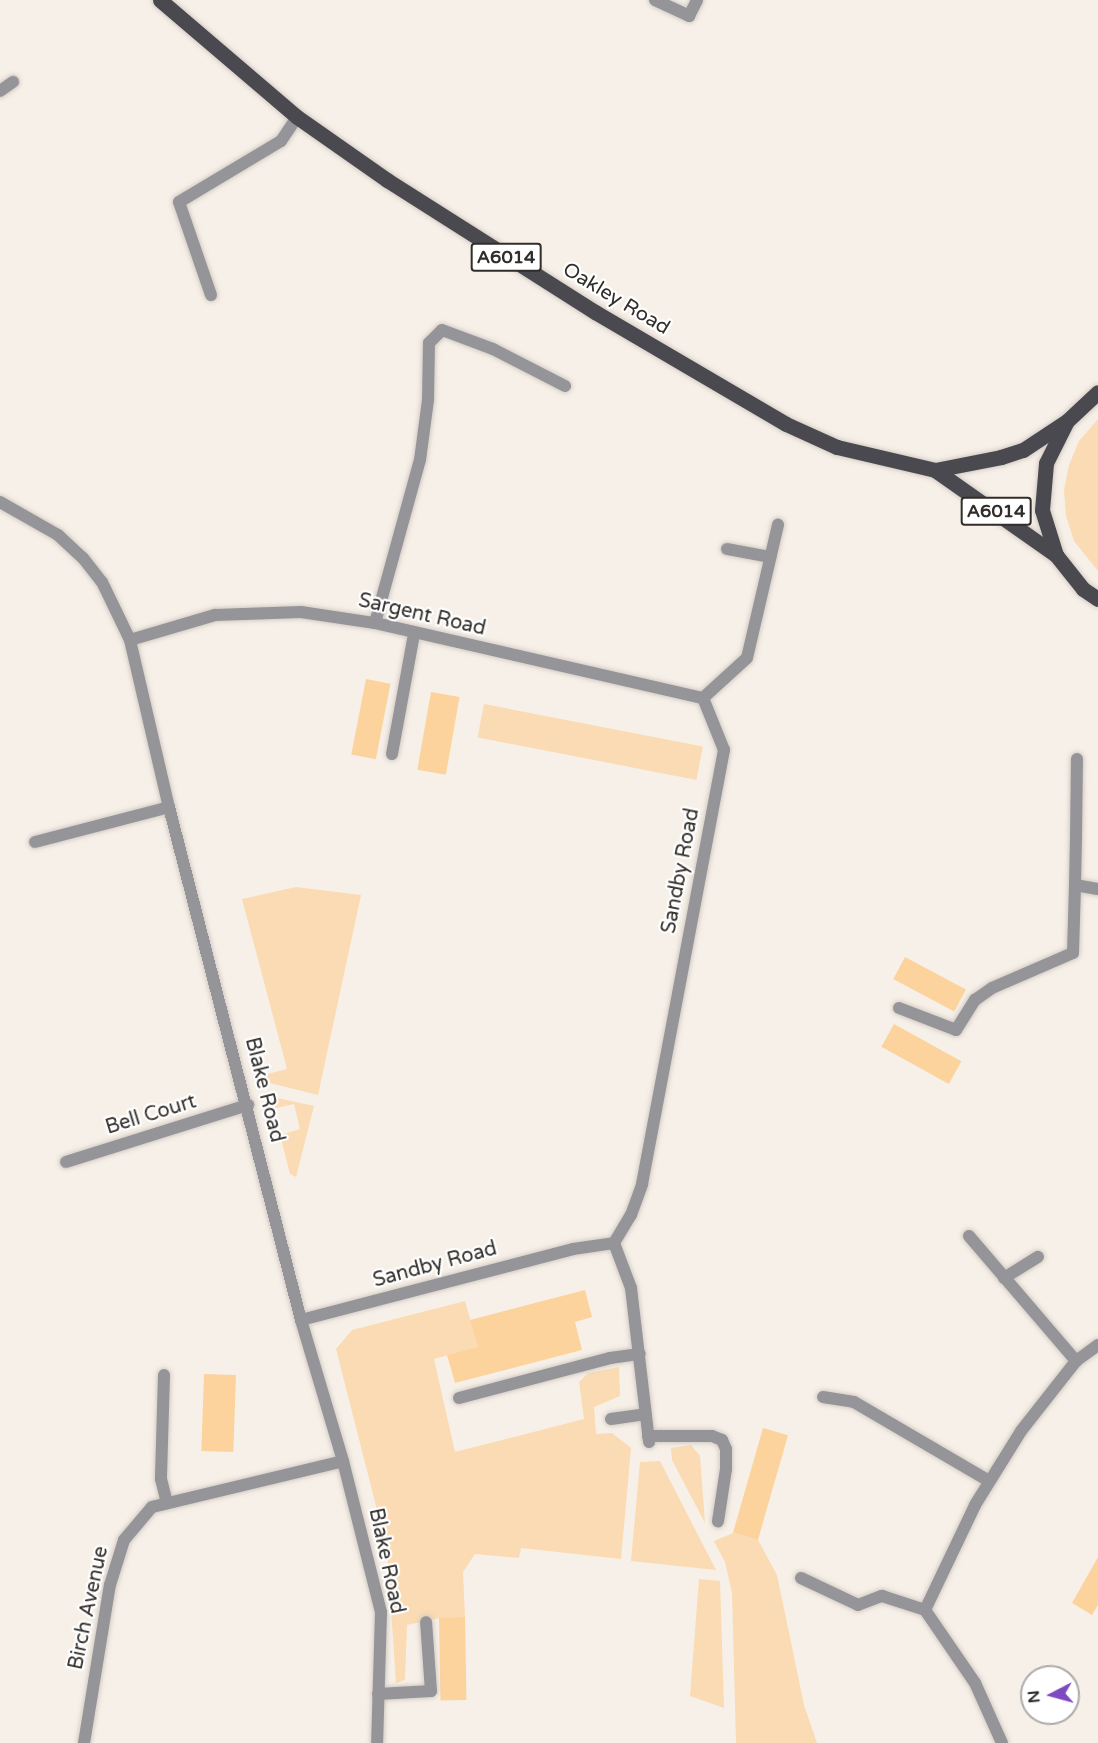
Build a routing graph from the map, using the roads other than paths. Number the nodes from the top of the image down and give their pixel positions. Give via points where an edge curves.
1 (160, 0) edge
2 (655, 0) edge
3 (698, 0) edge
4 (13, 82) dead end
5 (0, 91) edge
6 (297, 117) junction
7 (211, 295) dead end
8 (565, 386) dead end
9 (1098, 392) edge
10 (1067, 421) junction
11 (935, 470) junction
12 (0, 502) edge
13 (778, 525) dead end
14 (727, 549) dead end
15 (1056, 555) junction
16 (770, 557) junction
17 (1098, 599) edge
18 (375, 623) junction
19 (414, 633) junction
20 (130, 640) junction
21 (703, 698) junction
22 (392, 754) dead end
23 (1077, 759) dead end
24 (169, 807) junction
25 (35, 842) dead end
26 (1076, 885) junction
27 (1098, 889) edge
28 (899, 1008) dead end
29 (248, 1105) junction
30 (66, 1162) dead end
31 (969, 1236) dead end
32 (614, 1243) junction
33 (1038, 1257) dead end
34 (1004, 1278) junction
35 (301, 1320) junction
36 (1098, 1345) edge
37 (640, 1354) junction
38 (1076, 1361) junction
39 (164, 1375) dead end
40 (823, 1397) dead end
41 (459, 1398) dead end
42 (646, 1414) junction
43 (611, 1419) dead end
44 (343, 1461) junction
45 (990, 1481) junction
46 (167, 1503) junction
47 (718, 1521) dead end
48 (801, 1578) dead end
49 (925, 1610) junction
50 (426, 1622) dead end
51 (378, 1694) junction
52 (84, 1743) edge
53 (377, 1743) edge
54 (1002, 1743) edge

1 - 6 main road, Oakley Road / A6014
2 - 3 street via 689,16
4 - 5 street
6 - 7 street via 281,141 179,202
6 - 11 main road, Oakley Road / A6014 via 496,250 786,424 837,447
8 - 18 street via 493,349 442,330 429,343 428,400 420,460
9 - 10 main road, Oakley Road / A6014
10 - 11 main road, Oakley Road / A6014 via 1023,450
10 - 15 main road, Oakley Road / A6014 via 1046,463 1042,510
11 - 15 main road, Oakley Road / A6014
12 - 20 street, Blake Road via 58,535 83,558 102,582
13 - 16 street
14 - 16 street
15 - 17 main road, Oakley Road / A6014 via 1083,589
16 - 21 street via 747,658
18 - 19 street, Sargent Road
18 - 20 street, Sargent Road via 301,612 253,612 215,615
19 - 21 street, Sargent Road
19 - 22 street
20 - 24 street, Blake Road
21 - 32 street, Sandby Road via 724,750 642,1184 631,1215
23 - 26 street
24 - 25 street
24 - 29 street, Blake Road
26 - 27 street
26 - 28 street via 1073,953 992,988 975,1000 956,1030
29 - 30 street, Bell Court
29 - 35 street, Blake Road
31 - 34 street
32 - 35 street, Sandby Road via 573,1249
32 - 37 street via 631,1288
33 - 34 street
34 - 38 street
35 - 44 street, Blake Road
36 - 38 street
37 - 41 street via 610,1358
37 - 42 street
38 - 45 street via 1020,1431
39 - 46 street via 160,1479
40 - 45 street via 854,1402
42 - 43 street
42 - 47 street via 648,1439 712,1436 722,1440 726,1469
44 - 46 street, Birch Avenue
44 - 51 street, Blake Road via 381,1612
45 - 49 street
46 - 52 street, Birch Avenue via 152,1507 124,1540 110,1585
48 - 49 street via 858,1605 882,1596
49 - 54 street via 975,1683
50 - 51 street via 431,1691
51 - 53 street, Blake Road

